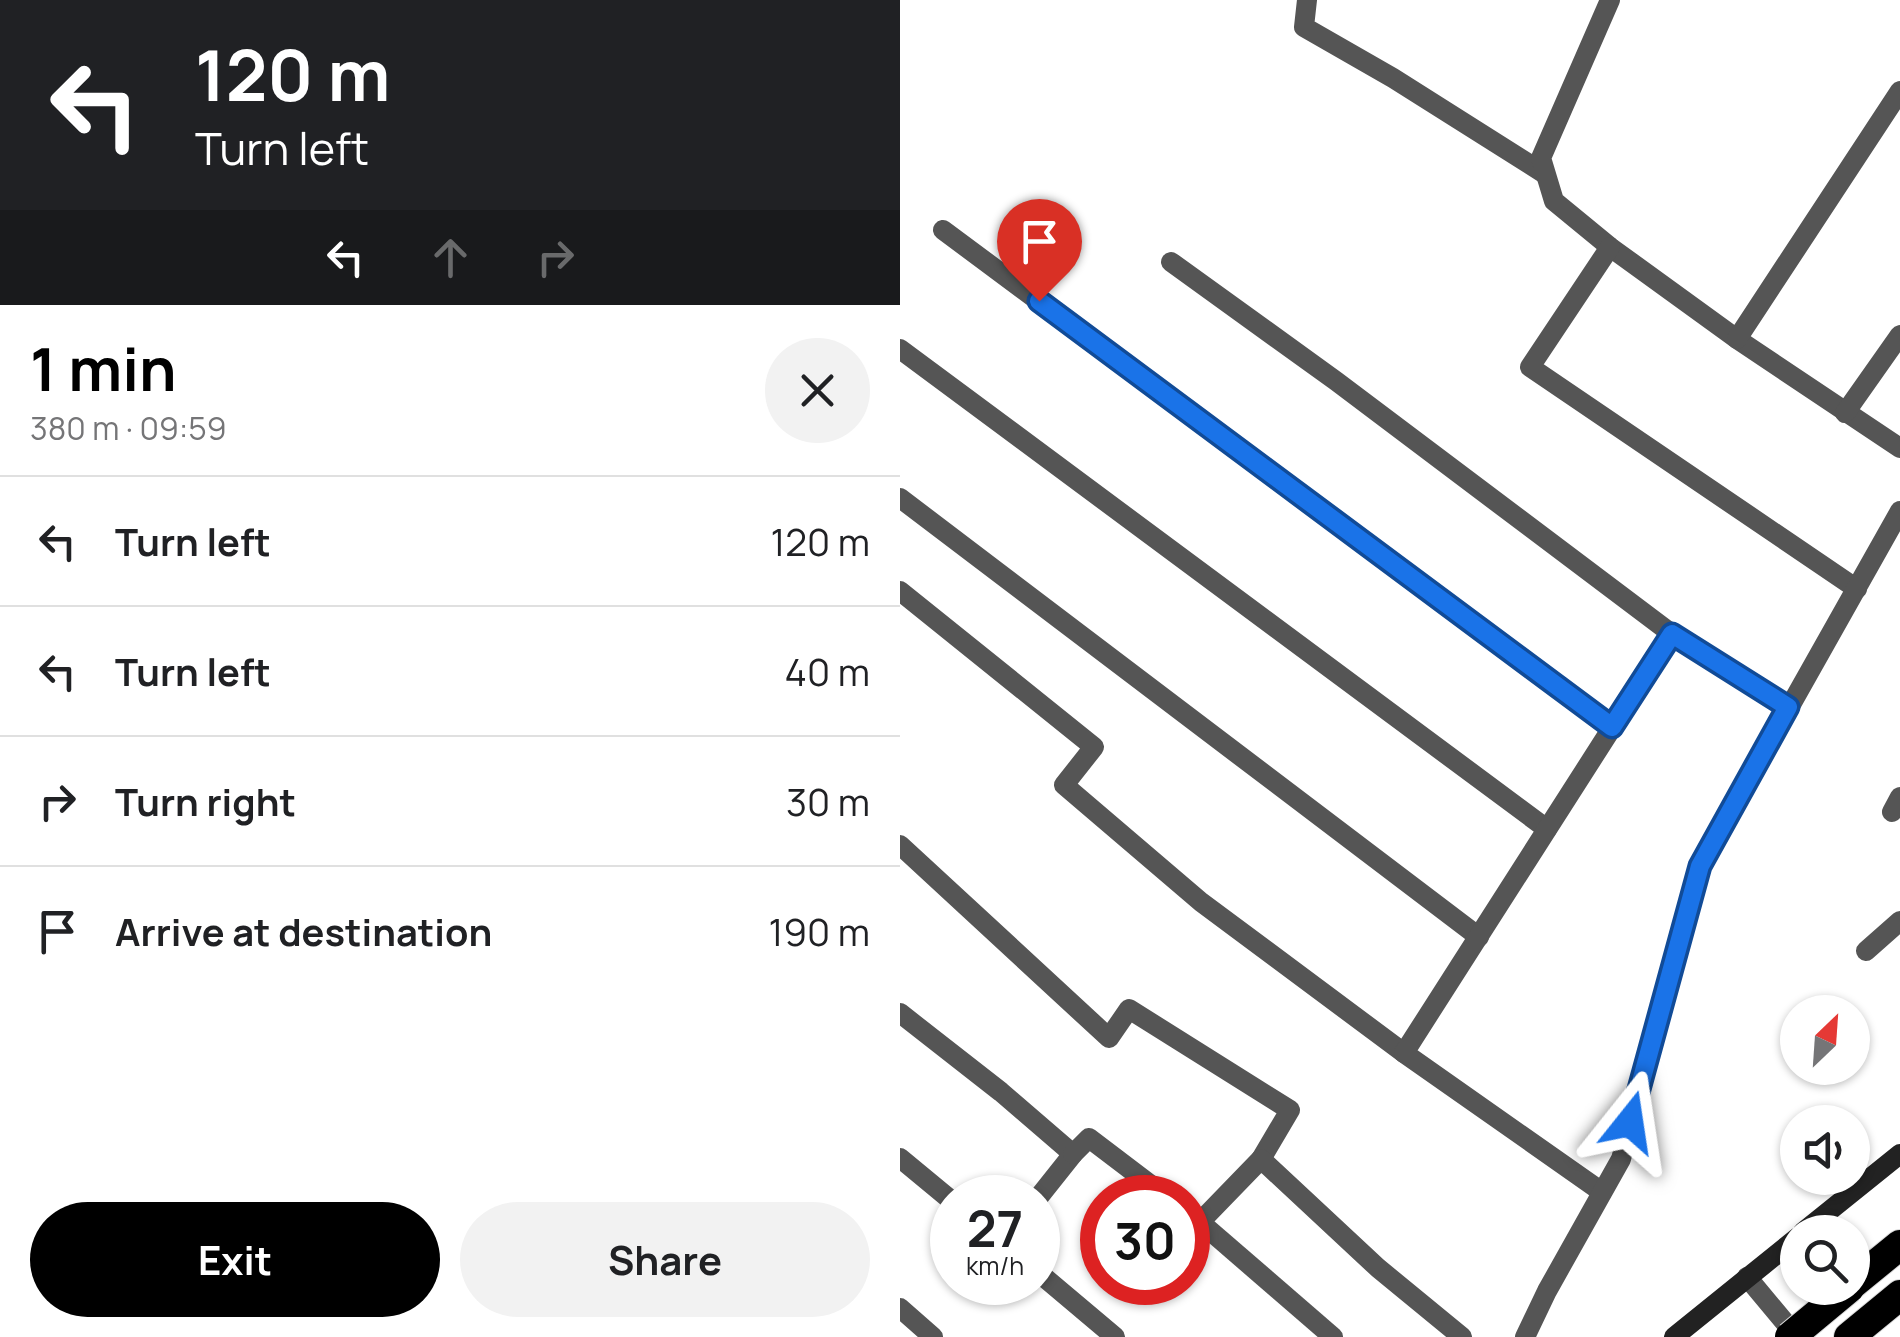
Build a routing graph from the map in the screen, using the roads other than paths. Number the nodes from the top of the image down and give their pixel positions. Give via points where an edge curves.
1 (1307, 0) edge
2 (1610, 0) edge
3 (1900, 91) edge
4 (1545, 174) junction
5 (943, 230) dead end
6 (1610, 247) junction
7 (1171, 262) dead end
8 (1900, 335) edge
9 (1738, 339) junction
10 (900, 349) edge
11 (1845, 413) junction
12 (1900, 448) edge
13 (900, 498) edge
14 (1900, 511) edge
15 (1857, 589) junction
16 (900, 590) edge
17 (1672, 634) junction
18 (1788, 707) junction
19 (1612, 727) junction
20 (1547, 830) junction
21 (900, 845) edge
22 (1900, 921) edge
23 (1479, 936) junction
24 (1866, 951) dead end
25 (900, 1013) edge
26 (1404, 1054) junction
27 (1073, 1154) junction
28 (1900, 1154) edge
29 (900, 1158) edge
30 (1260, 1159) junction
31 (1056, 1175) edge
32 (1138, 1175) edge
33 (930, 1183) edge
34 (1602, 1192) junction
35 (1210, 1203) edge
36 (1824, 1215) edge
37 (1210, 1231) edge
38 (1900, 1245) edge
39 (1780, 1250) edge
40 (1870, 1270) edge
41 (1747, 1277) junction
42 (1060, 1291) edge
43 (1900, 1294) edge
44 (1828, 1305) edge
45 (900, 1308) edge
46 (934, 1337) edge
47 (1115, 1337) edge
48 (1334, 1337) edge
49 (1462, 1337) edge
50 (1526, 1337) edge
51 (1674, 1337) edge
52 (1790, 1337) edge
53 (1797, 1337) edge
54 (1849, 1337) edge

1 - 4 street via 1304,28
2 - 4 street via 1541,158
3 - 9 street
4 - 6 street via 1554,202
5 - 19 street
6 - 9 street
6 - 15 street via 1530,367
7 - 17 street
8 - 11 street
9 - 11 street
10 - 20 street
11 - 12 street
13 - 23 street
14 - 15 street
15 - 18 street
16 - 26 street via 1094,747 1064,784 1202,902
17 - 18 street
17 - 19 street
18 - 34 street via 1700,866 1620,1159
19 - 20 street
20 - 23 street
21 - 30 street via 1109,1038 1129,1009 1290,1110
22 - 24 street
23 - 26 street
25 - 27 street
26 - 34 street
27 - 31 street
27 - 32 street via 1089,1138
28 - 36 main road
29 - 33 street
30 - 35 street
30 - 49 street
34 - 50 street
37 - 48 street
38 - 40 highway
39 - 41 main road
41 - 51 main road
41 - 53 street
42 - 47 street
43 - 54 highway
44 - 52 highway, bridge
45 - 46 street

